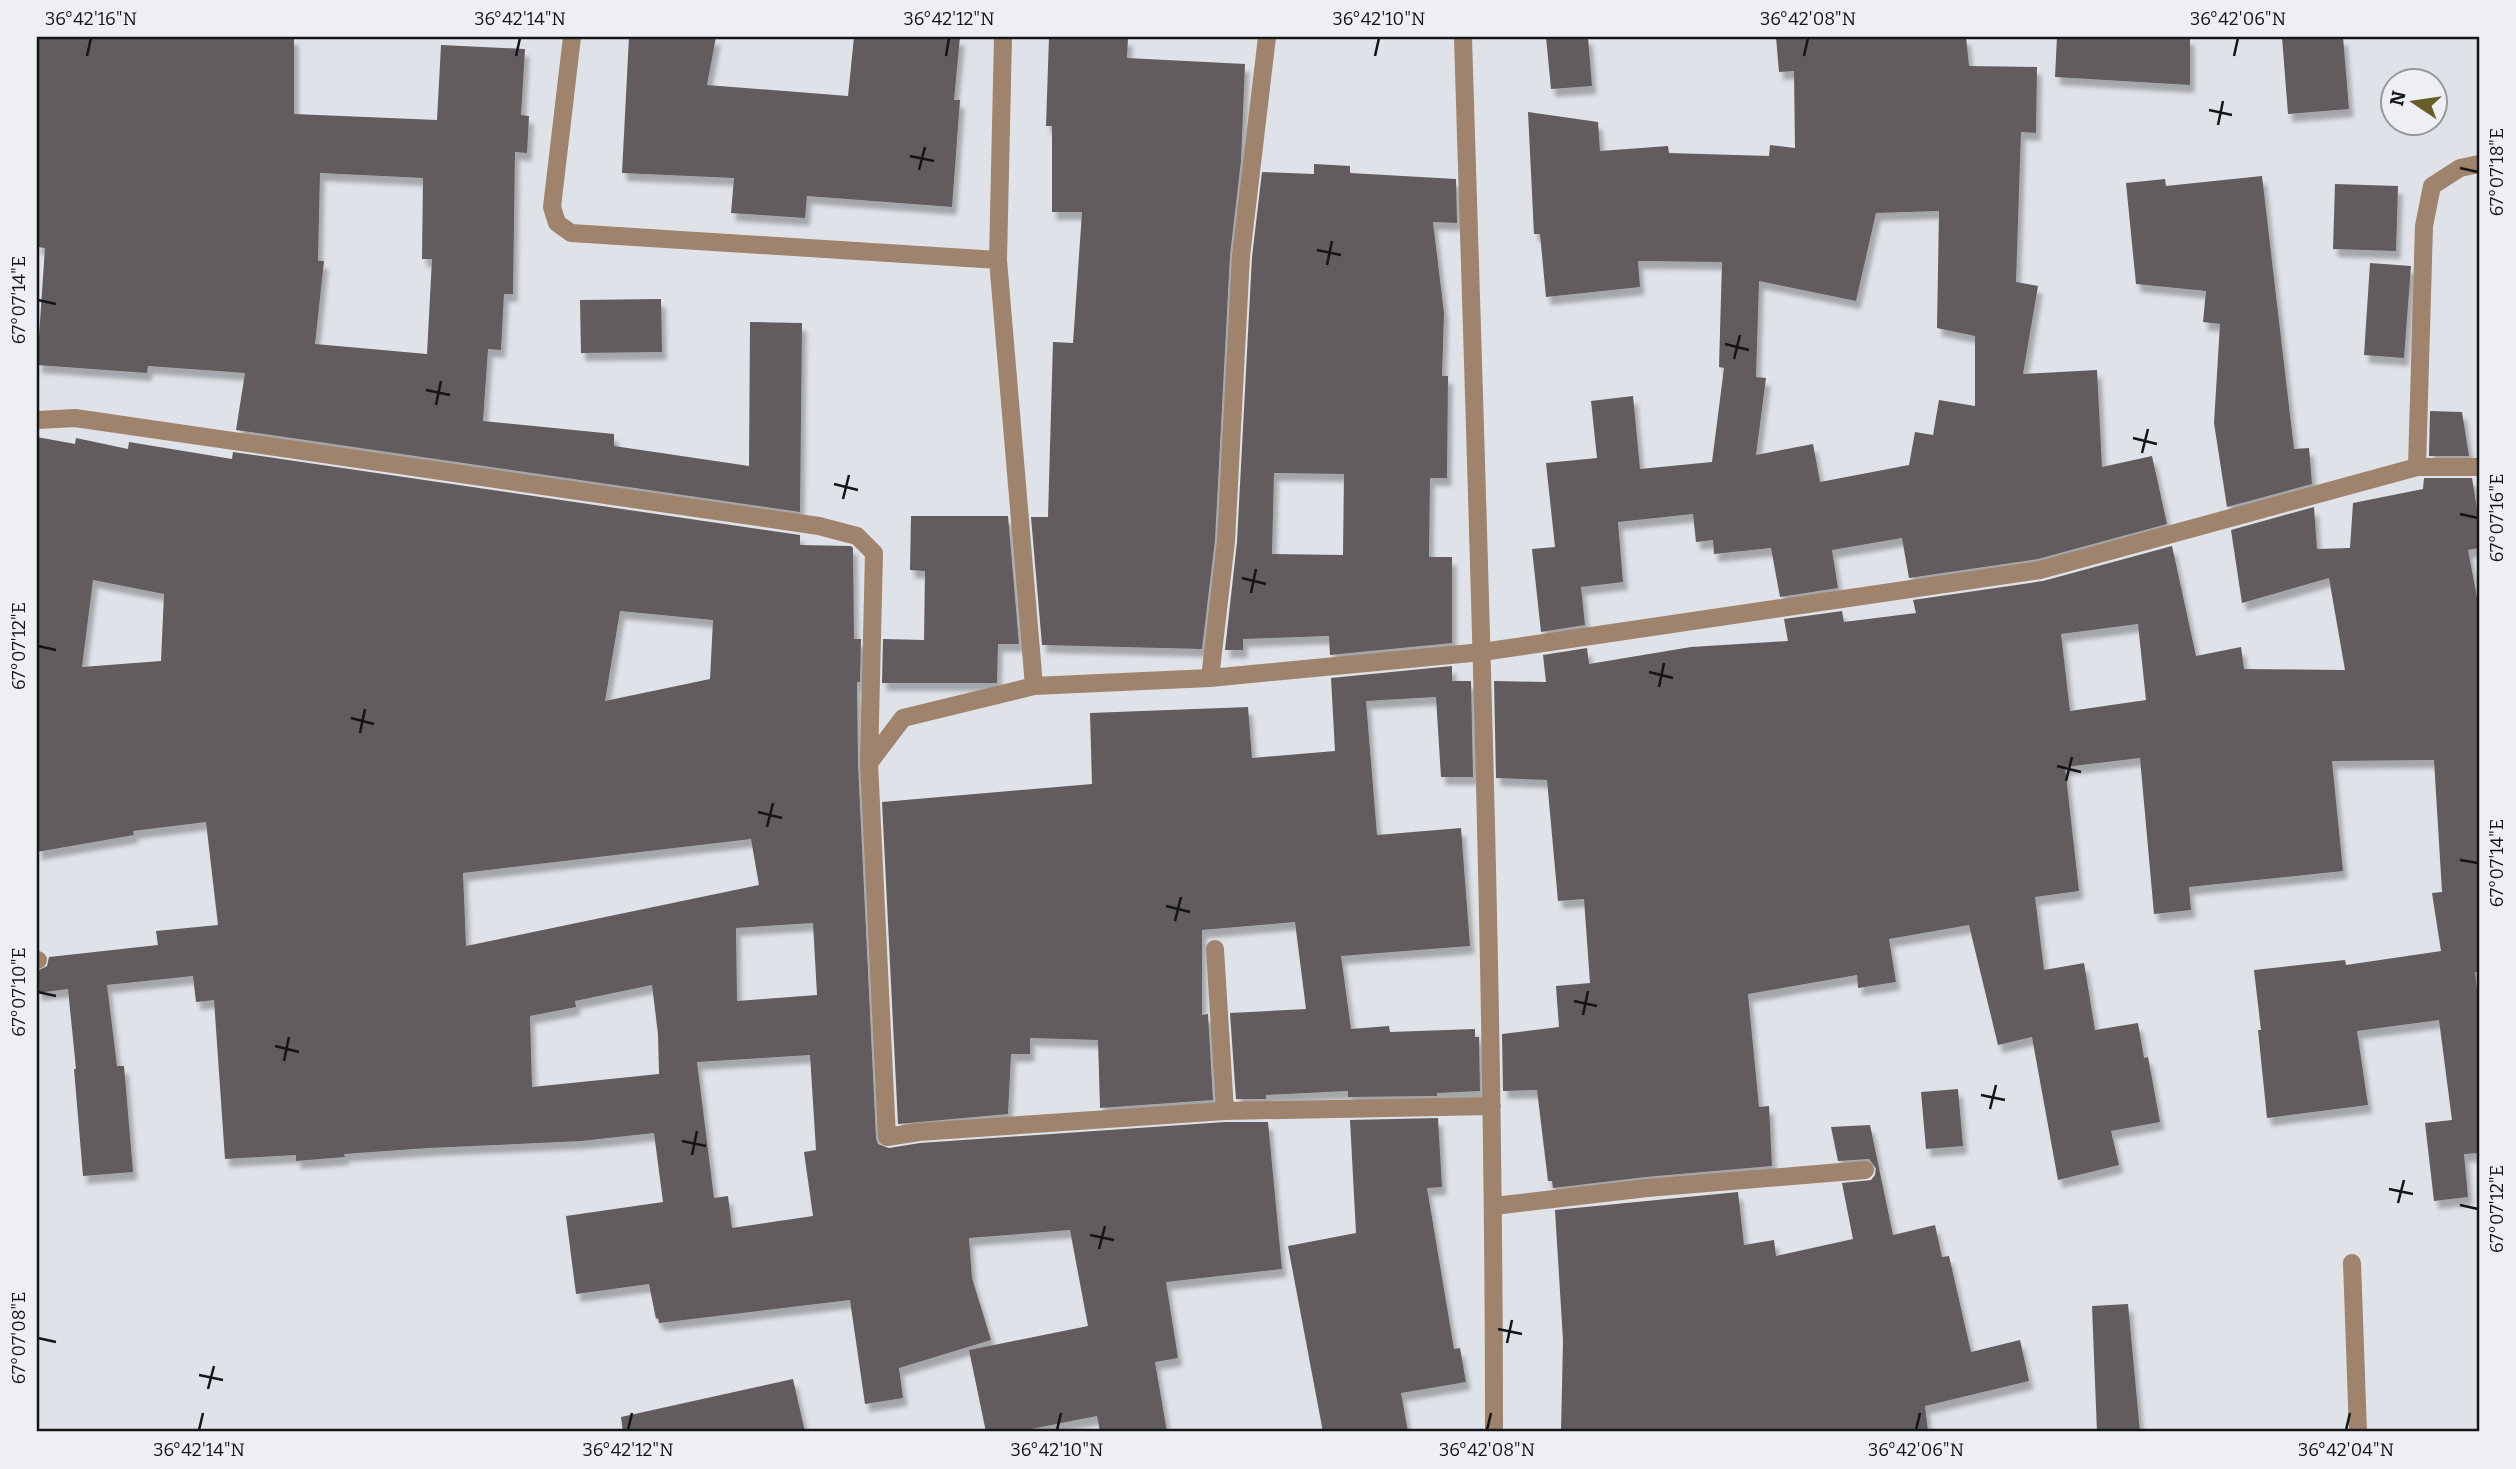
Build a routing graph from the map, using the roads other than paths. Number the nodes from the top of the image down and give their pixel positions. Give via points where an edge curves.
1 (572, 37) edge
2 (1003, 37) edge
3 (1267, 37) edge
4 (1463, 37) edge
5 (2479, 164) edge
6 (998, 260) junction
7 (37, 419) edge
8 (2417, 467) junction
9 (2479, 467) edge
10 (1482, 652) junction
11 (1210, 678) junction
12 (1034, 686) junction
13 (869, 763) junction
14 (1215, 949) dead end
15 (1492, 1106) junction
16 (1225, 1111) junction
17 (1865, 1170) dead end
18 (1494, 1206) junction
19 (2352, 1263) dead end
20 (1494, 1432) edge
21 (2358, 1432) edge

1 - 6 street via 552,207 557,223 571,233
2 - 6 street
3 - 11 street via 1241,256 1226,541
4 - 10 street
5 - 8 street via 2460,168 2432,186 2424,226
6 - 12 street
7 - 13 street via 75,418 806,524 857,536 874,553
8 - 9 street
8 - 10 street via 2040,570
10 - 11 street
10 - 15 street
11 - 12 street
12 - 13 street via 904,718
13 - 16 street via 887,1137
14 - 16 street
15 - 16 street
15 - 18 street
17 - 18 street
18 - 20 street
19 - 21 street

